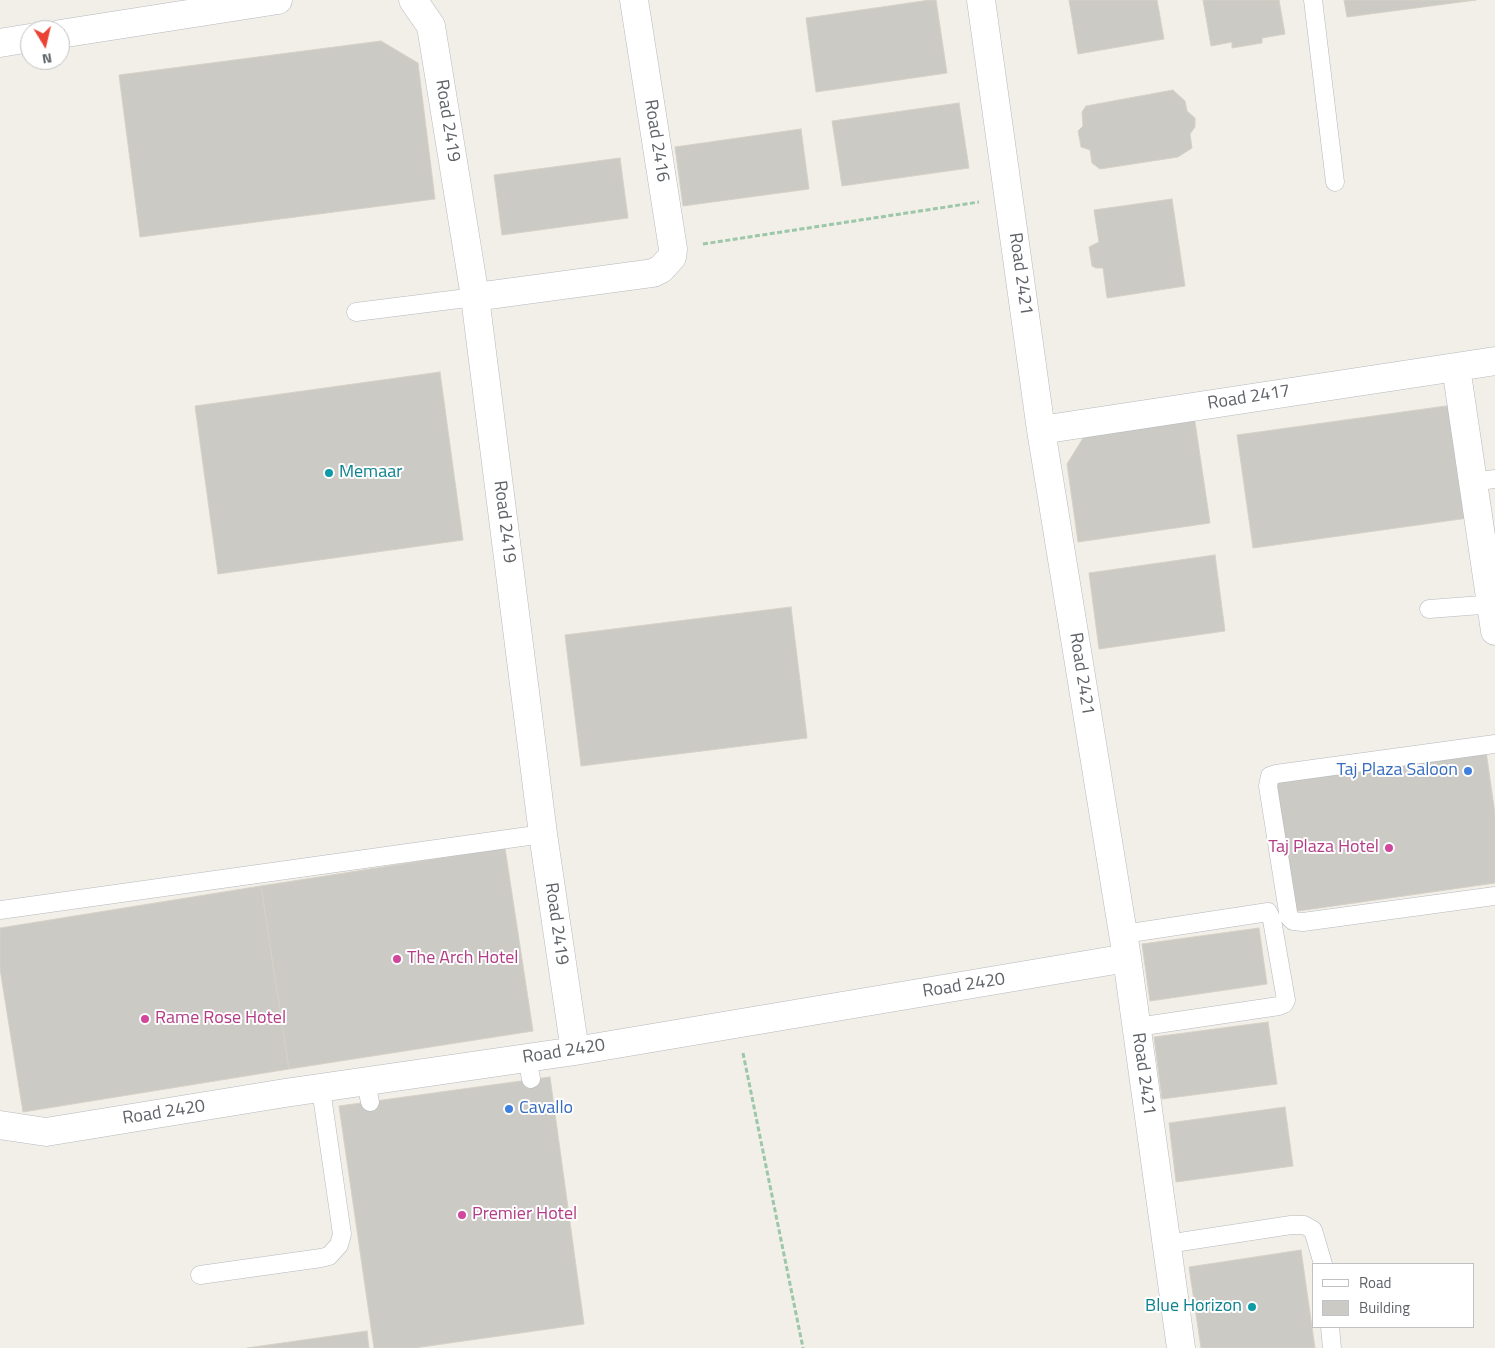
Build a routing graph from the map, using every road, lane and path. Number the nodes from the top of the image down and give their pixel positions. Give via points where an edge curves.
1 (278, 0) edge
2 (413, 0) edge
3 (634, 0) edge
4 (981, 0) edge
5 (1313, 0) edge
6 (70, 32) edge
7 (20, 40) edge
8 (0, 43) edge
9 (1336, 182) dead end
10 (1009, 197) junction
11 (673, 249) junction
12 (475, 297) junction
13 (356, 312) dead end
14 (1495, 361) edge
15 (1456, 367) junction
16 (1041, 430) junction
17 (1484, 480) edge
18 (1493, 604) edge
19 (1429, 609) dead end
20 (1495, 631) edge
21 (1495, 744) edge
22 (543, 834) junction
23 (1495, 896) edge
24 (0, 910) edge
25 (1126, 946) junction
26 (737, 1024) junction
27 (1137, 1027) junction
28 (575, 1051) junction
29 (321, 1089) junction
30 (0, 1125) edge
31 (1167, 1244) junction
32 (1323, 1263) edge
33 (200, 1275) dead end
34 (1330, 1328) edge
35 (804, 1348) edge
36 (1181, 1348) edge
37 (1332, 1348) edge

1 - 6 street
2 - 12 street, Road 2419 via 431,26
3 - 11 street, Road 2416
4 - 10 street, Road 2421
5 - 9 lane
7 - 8 street
10 - 11 path
10 - 16 street, Road 2421
11 - 12 street via 667,264 653,273
12 - 13 lane
12 - 22 street, Road 2419
14 - 15 street, Road 2417
15 - 16 street, Road 2417
15 - 17 street
16 - 25 street, Road 2421
17 - 18 street
18 - 19 lane
18 - 20 street
21 - 23 lane via 1276,774 1270,776 1268,786 1288,912 1293,921
22 - 24 lane
22 - 28 street, Road 2419
25 - 26 street, Road 2420
25 - 27 street, Road 2421
25 - 27 lane via 1268,912 1286,1000 1280,1006
26 - 28 street, Road 2420
26 - 35 path
27 - 31 street, Road 2421
28 - 29 street, Road 2420 via 529,1068 368,1092
29 - 30 street, Road 2420 via 46,1132
29 - 33 lane via 342,1234 339,1245 329,1256 321,1258
31 - 32 lane via 1304,1225 1313,1230
31 - 36 street, Road 2421
34 - 37 lane

